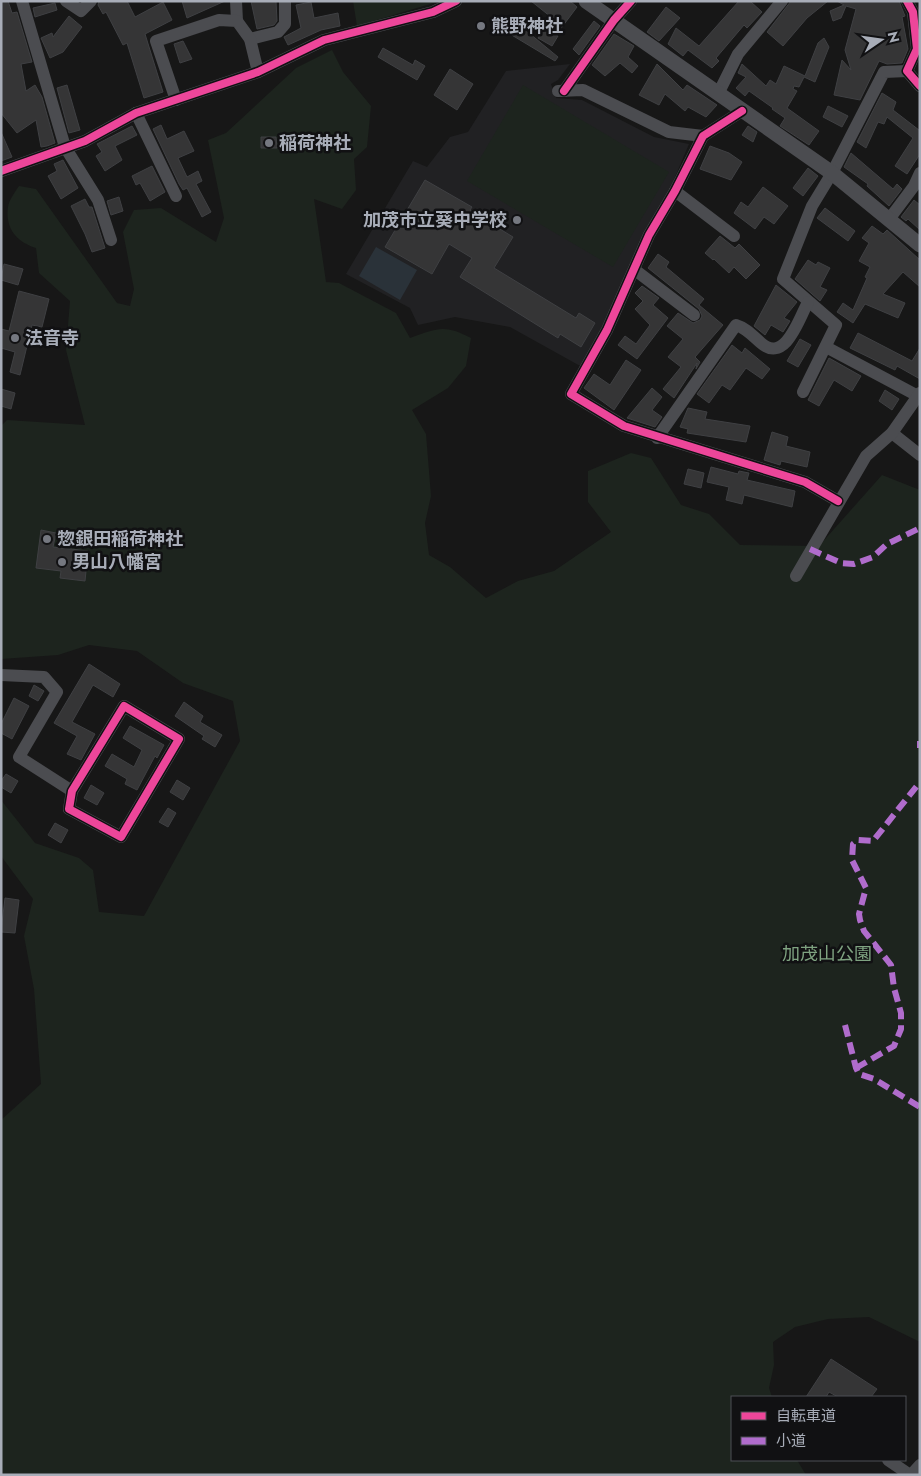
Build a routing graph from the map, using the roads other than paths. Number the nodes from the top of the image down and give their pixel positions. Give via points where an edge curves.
1 (22, 1) edge
2 (66, 1) edge
3 (91, 1) edge
4 (236, 1) edge
5 (285, 1) edge
6 (456, 1) edge
7 (586, 1) edge
8 (631, 1) edge
9 (782, 1) edge
10 (907, 1) edge
11 (614, 20) junction
12 (237, 21) junction
13 (250, 38) junction
14 (907, 71) junction
15 (258, 72) junction
16 (920, 86) edge
17 (719, 92) junction
18 (176, 100) junction
19 (742, 110) junction
20 (136, 113) junction
21 (703, 136) junction
22 (65, 147) junction
23 (1, 171) edge
24 (832, 173) junction
25 (920, 173) edge
26 (675, 192) junction
27 (176, 196) dead end
28 (890, 218) junction
29 (734, 236) dead end
30 (112, 240) dead end
31 (920, 245) edge
32 (635, 270) junction
33 (808, 302) junction
34 (694, 315) dead end
35 (826, 346) junction
36 (803, 392) dead end
37 (919, 395) edge
38 (892, 433) junction
39 (657, 438) junction
40 (920, 455) edge
41 (838, 501) junction
42 (796, 576) dead end
43 (1, 675) edge
44 (72, 791) junction
45 (890, 1461) edge
46 (920, 1464) edge
47 (911, 1475) edge

1 - 22 street
2 - 3 street via 81,11
4 - 12 street
5 - 13 street via 285,24 278,32
6 - 15 street via 433,12 324,40
7 - 11 street
8 - 11 street
9 - 17 street via 738,54
10 - 14 street via 913,12 917,49
11 - 17 street
11 - 21 street via 561,91 583,90 669,132
12 - 13 street
12 - 18 street via 219,20 156,41
13 - 15 street
14 - 16 street
14 - 24 street via 884,72
15 - 18 street
17 - 19 street
18 - 20 street
19 - 21 street
19 - 24 street
20 - 22 street
20 - 27 street
21 - 26 street
22 - 23 street
22 - 30 street via 98,200
24 - 28 street
24 - 33 street via 812,206 783,279
25 - 28 street
26 - 29 street
26 - 32 street via 649,235
28 - 31 street
32 - 34 street
32 - 39 street via 607,330 571,394 624,426
33 - 35 street via 836,325
33 - 39 street via 786,345 775,350 768,349 743,327 736,325
35 - 36 street
35 - 37 street
37 - 38 street
38 - 40 street
38 - 41 street via 866,456
39 - 41 street via 805,482
41 - 42 street
43 - 44 street via 44,677 57,692 18,757
44 - 44 street via 69,809 121,837 179,739 124,706
45 - 47 street
46 - 47 street

